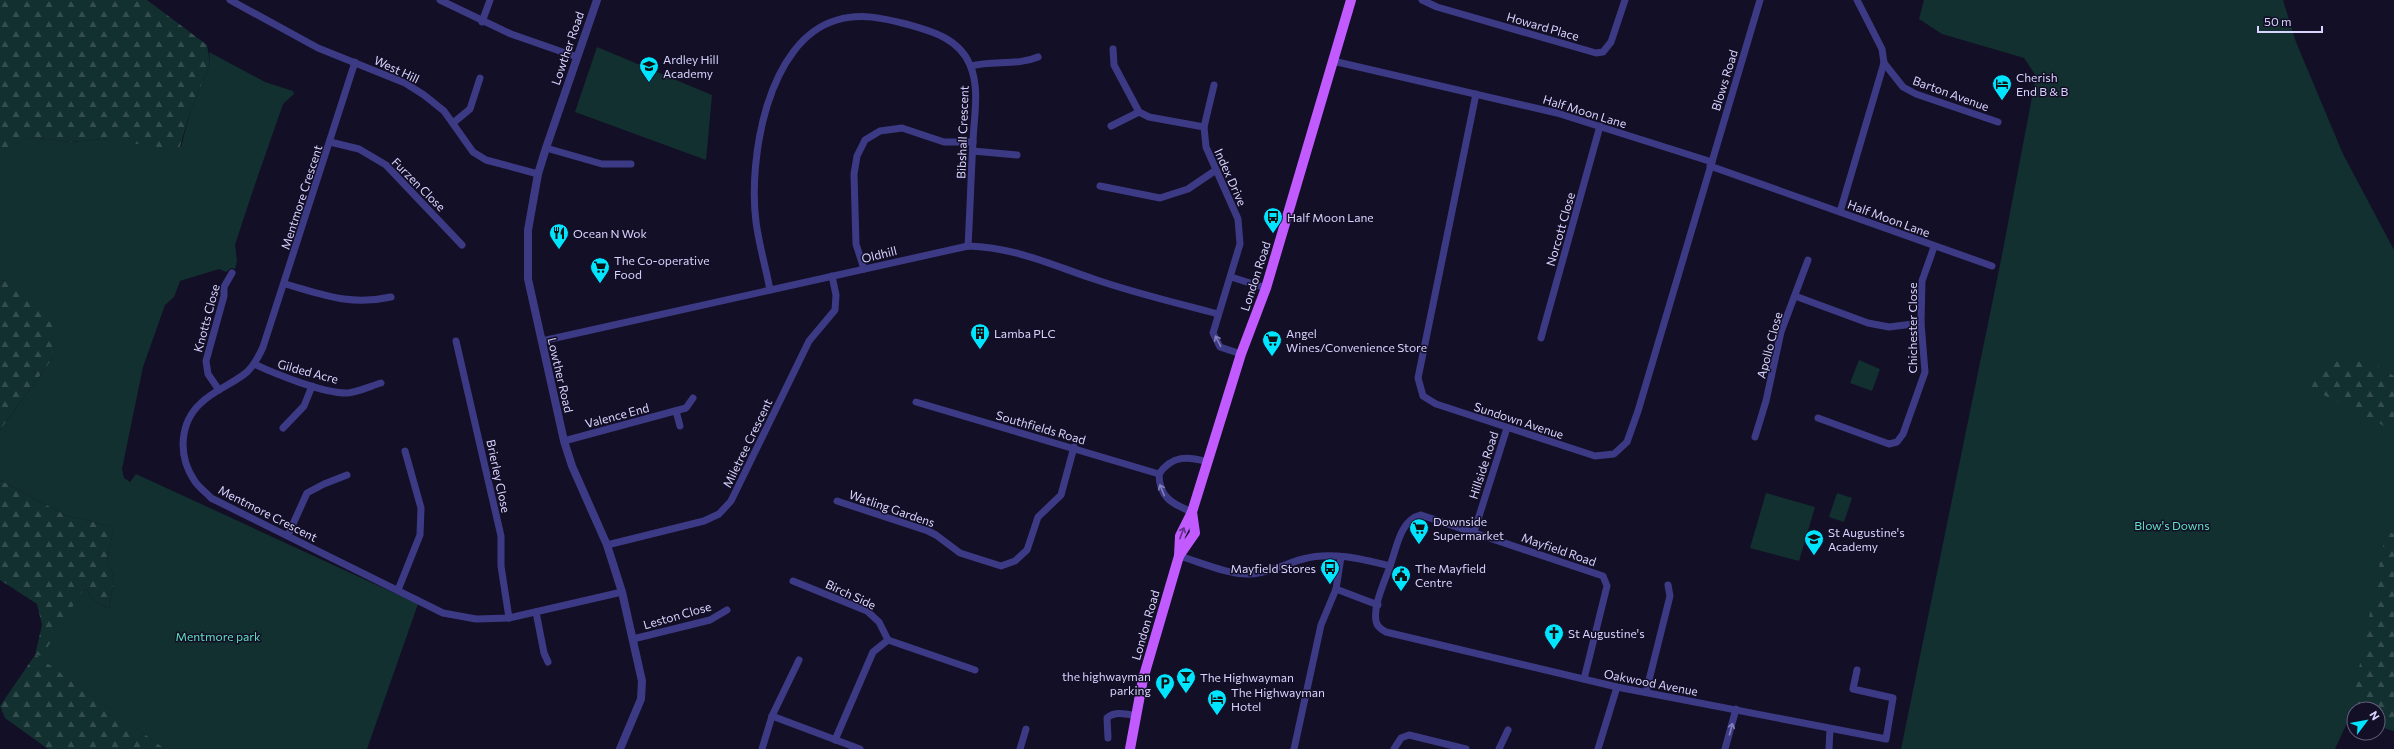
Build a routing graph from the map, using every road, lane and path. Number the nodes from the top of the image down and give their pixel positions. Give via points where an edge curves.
1 (230, 0) edge
2 (440, 0) edge
3 (490, 0) edge
4 (597, 0) edge
5 (1350, 0) edge
6 (1422, 0) edge
7 (1625, 0) edge
8 (1760, 0) edge
9 (1857, 0) edge
10 (482, 22) junction
11 (1113, 48) dead end
12 (576, 57) junction
13 (1038, 57) dead end
14 (1333, 61) junction
15 (355, 62) junction
16 (1884, 64) junction
17 (971, 66) junction
18 (480, 78) dead end
19 (1214, 85) dead end
20 (1476, 94) junction
21 (1139, 112) junction
22 (1998, 122) dead end
23 (453, 123) junction
24 (1111, 126) dead end
25 (1600, 126) junction
26 (1204, 127) junction
27 (330, 142) junction
28 (973, 142) junction
29 (546, 148) junction
30 (972, 152) junction
31 (1018, 155) dead end
32 (631, 164) dead end
33 (1711, 164) junction
34 (1216, 170) junction
35 (538, 174) junction
36 (1100, 186) dead end
37 (1840, 212) junction
38 (462, 245) dead end
39 (968, 246) junction
40 (1934, 247) junction
41 (1808, 260) dead end
42 (1992, 266) dead end
43 (864, 269) junction
44 (232, 273) dead end
45 (832, 276) junction
46 (1231, 277) junction
47 (285, 284) junction
48 (1266, 288) junction
49 (770, 290) junction
50 (1795, 296) junction
51 (391, 297) dead end
52 (1218, 314) junction
53 (1921, 323) junction
54 (1542, 338) dead end
55 (456, 341) dead end
56 (542, 341) junction
57 (1241, 354) junction
58 (254, 364) junction
59 (381, 382) dead end
60 (312, 386) junction
61 (218, 390) junction
62 (693, 398) dead end
63 (916, 402) dead end
64 (676, 411) junction
65 (1818, 418) dead end
66 (680, 426) dead end
67 (283, 428) dead end
68 (1507, 428) junction
69 (1755, 437) dead end
70 (564, 441) junction
71 (1074, 447) junction
72 (405, 451) dead end
73 (1208, 462) junction
74 (1159, 474) junction
75 (347, 475) dead end
76 (837, 501) dead end
77 (1192, 512) junction
78 (1474, 532) junction
79 (288, 536) junction
80 (608, 545) junction
81 (1179, 556) junction
82 (1341, 557) junction
83 (1390, 566) junction
84 (793, 581) dead end
85 (1668, 586) dead end
86 (1336, 589) junction
87 (398, 590) junction
88 (622, 592) junction
89 (1378, 605) junction
90 (727, 610) dead end
91 (536, 612) junction
92 (509, 618) junction
93 (633, 639) junction
94 (888, 640) junction
95 (799, 660) dead end
96 (548, 662) dead end
97 (975, 670) dead end
98 (1857, 670) dead end
99 (1584, 679) junction
100 (1617, 687) junction
101 (1646, 692) junction
102 (1736, 710) junction
103 (772, 716) junction
104 (1136, 716) junction
105 (1026, 729) dead end
106 (1830, 729) junction
107 (1508, 730) dead end
108 (1108, 738) dead end
109 (835, 740) junction
110 (1448, 747) edge
111 (620, 749) edge
112 (762, 749) edge
113 (860, 749) edge
114 (1020, 749) edge
115 (1130, 749) edge
116 (1294, 749) edge
117 (1394, 749) edge
118 (1466, 749) edge
119 (1499, 749) edge
120 (1598, 749) edge
121 (1725, 749) edge
122 (1829, 749) edge

1 - 15 street, West Hill via 318,48
2 - 10 street
3 - 10 street
4 - 12 street, Lowther Road
5 - 14 main road, London Road
6 - 7 street, Howard Place via 1437,7 1596,53 1603,52 1612,42
8 - 33 street, Blows Road
9 - 16 street via 1882,49
10 - 12 street
11 - 21 street via 1114,65
12 - 29 street, Lowther Road
13 - 17 street via 1026,62 983,62
14 - 20 street, Half Moon Lane
14 - 48 main road, London Road
15 - 23 street, West Hill via 424,94 444,111
15 - 27 street, Mentmore Crescent
16 - 22 street, Barton Avenue via 1903,86 1916,94
16 - 37 street
17 - 28 street, Bibshall Crescent via 976,83
17 - 49 street, Bibshall Crescent via 953,42 933,32 874,16 837,20 813,32 792,52 774,84 760,132 755,175 756,221
18 - 23 street via 470,109
19 - 26 street, Index Drive
20 - 25 street, Half Moon Lane
20 - 68 street, Sundown Avenue via 1418,378 1423,396 1436,404
21 - 24 street
21 - 26 street via 1149,117
23 - 35 street, West Hill via 473,152 486,160
25 - 33 street, Half Moon Lane
25 - 54 street, Norcott Close
26 - 34 street, Index Drive via 1206,147
27 - 38 street, Furzen Close via 360,149 386,164
27 - 47 street, Mentmore Crescent
28 - 30 street, Bibshall Crescent
28 - 43 street via 944,142 902,128 880,131 865,140 857,156 854,174 856,244
29 - 32 street via 602,164
29 - 35 street, Lowther Road
30 - 31 street
30 - 39 street, Bibshall Crescent
33 - 37 street, Half Moon Lane
33 - 68 street, Sundown Avenue via 1628,442 1614,454 1595,456
34 - 36 street via 1188,189 1160,198
34 - 46 street, Index Drive via 1238,219 1240,244
35 - 56 street, Lowther Road via 528,230 528,279
37 - 40 street, Half Moon Lane
39 - 43 street, Oldhill
39 - 52 street, Oldhill via 998,247 1028,254 1095,280
40 - 42 street, Half Moon Lane
40 - 53 street, Chichester Close via 1922,282
41 - 50 street, Apollo Close
43 - 45 street, Oldhill
44 - 61 street, Knotts Close via 224,287 224,296 206,360 208,374
45 - 49 street, Oldhill
45 - 80 street, Miletree Crescent via 836,295 835,310 809,341 731,501 719,514 704,521
46 - 48 street
46 - 52 street, Index Drive
47 - 51 street via 344,301 374,301
47 - 58 street, Mentmore Crescent via 263,347
48 - 57 main road, London Road
49 - 56 street, Oldhill
50 - 53 street via 1868,324 1889,327
50 - 69 street, Apollo Close via 1782,332
57 -> 52 street, Index Drive via 1220,347 1213,333
53 - 65 street, Chichester Close via 1926,372 1903,434 1897,442 1889,444
55 - 92 street, Brierley Close via 501,536 501,566
56 - 70 street, Lowther Road
57 - 73 main road, London Road
58 - 60 street, Gilded Acre
58 - 61 street, Mentmore Crescent via 246,373
59 - 60 street, Gilded Acre via 348,393
60 - 67 street via 304,406
61 - 79 street, Mentmore Crescent via 201,403 187,419 182,442 186,465 194,481 211,498
62 - 64 street, Valence End via 686,408
63 - 71 street, Southfields Road
64 - 66 street
64 - 70 street, Valence End
68 - 78 street, Hillside Road
70 - 80 street, Lowther Road via 572,466
71 - 74 street, Southfields Road
71 - 76 street, Watling Gardens via 1061,495 1038,517 1027,550 1015,561 1001,566 960,553 928,531
72 - 87 street via 421,508 420,535
73 - 74 street via 1191,456 1182,457 1166,466
73 - 77 main road, London Road
77 -> 74 street via 1166,499 1160,489
75 - 79 street via 307,493
77 - 81 main road, London Road via 1194,533
78 - 83 street, Mayfield Road via 1421,514 1412,517 1405,524
78 - 99 street, Mayfield Road via 1603,576 1607,586
79 - 87 street, Mentmore Crescent
80 - 88 street, Lowther Road
81 - 82 street via 1248,574 1274,571 1302,559 1318,556
81 - 104 main road, London Road via 1155,633
82 - 83 street via 1357,557
82 - 86 street
83 - 89 street, Oakwood Avenue
84 - 94 street, Birch Side via 867,611 879,622
85 - 101 street via 1670,596
86 - 89 street
86 - 116 street via 1321,625
87 - 92 street, Mentmore Crescent via 443,614 476,620
88 - 91 street, Mentmore Crescent
88 - 93 street, Lowther Road
89 - 99 street, Oakwood Avenue via 1376,622 1379,628 1386,632
90 - 93 street, Leston Close via 710,620
91 - 92 street, Mentmore Crescent
91 - 96 street
93 - 111 street, Lowther Road via 642,681 641,699
94 - 97 street
94 - 109 street via 874,652
95 - 103 street
98 - 106 street, Oakwood Avenue via 1854,689 1893,698 1886,739
99 - 100 street, Oakwood Avenue
100 - 101 street, Oakwood Avenue
100 - 120 street
101 - 102 street, Oakwood Avenue
102 - 106 street, Oakwood Avenue
121 -> 102 street
103 - 109 street
103 - 112 street
104 - 108 street via 1120,714 1107,718
104 - 115 main road, London Road
105 - 114 street
106 - 122 street
107 - 119 street
109 - 113 street
110 - 117 street via 1409,735 1401,738
110 - 118 street

